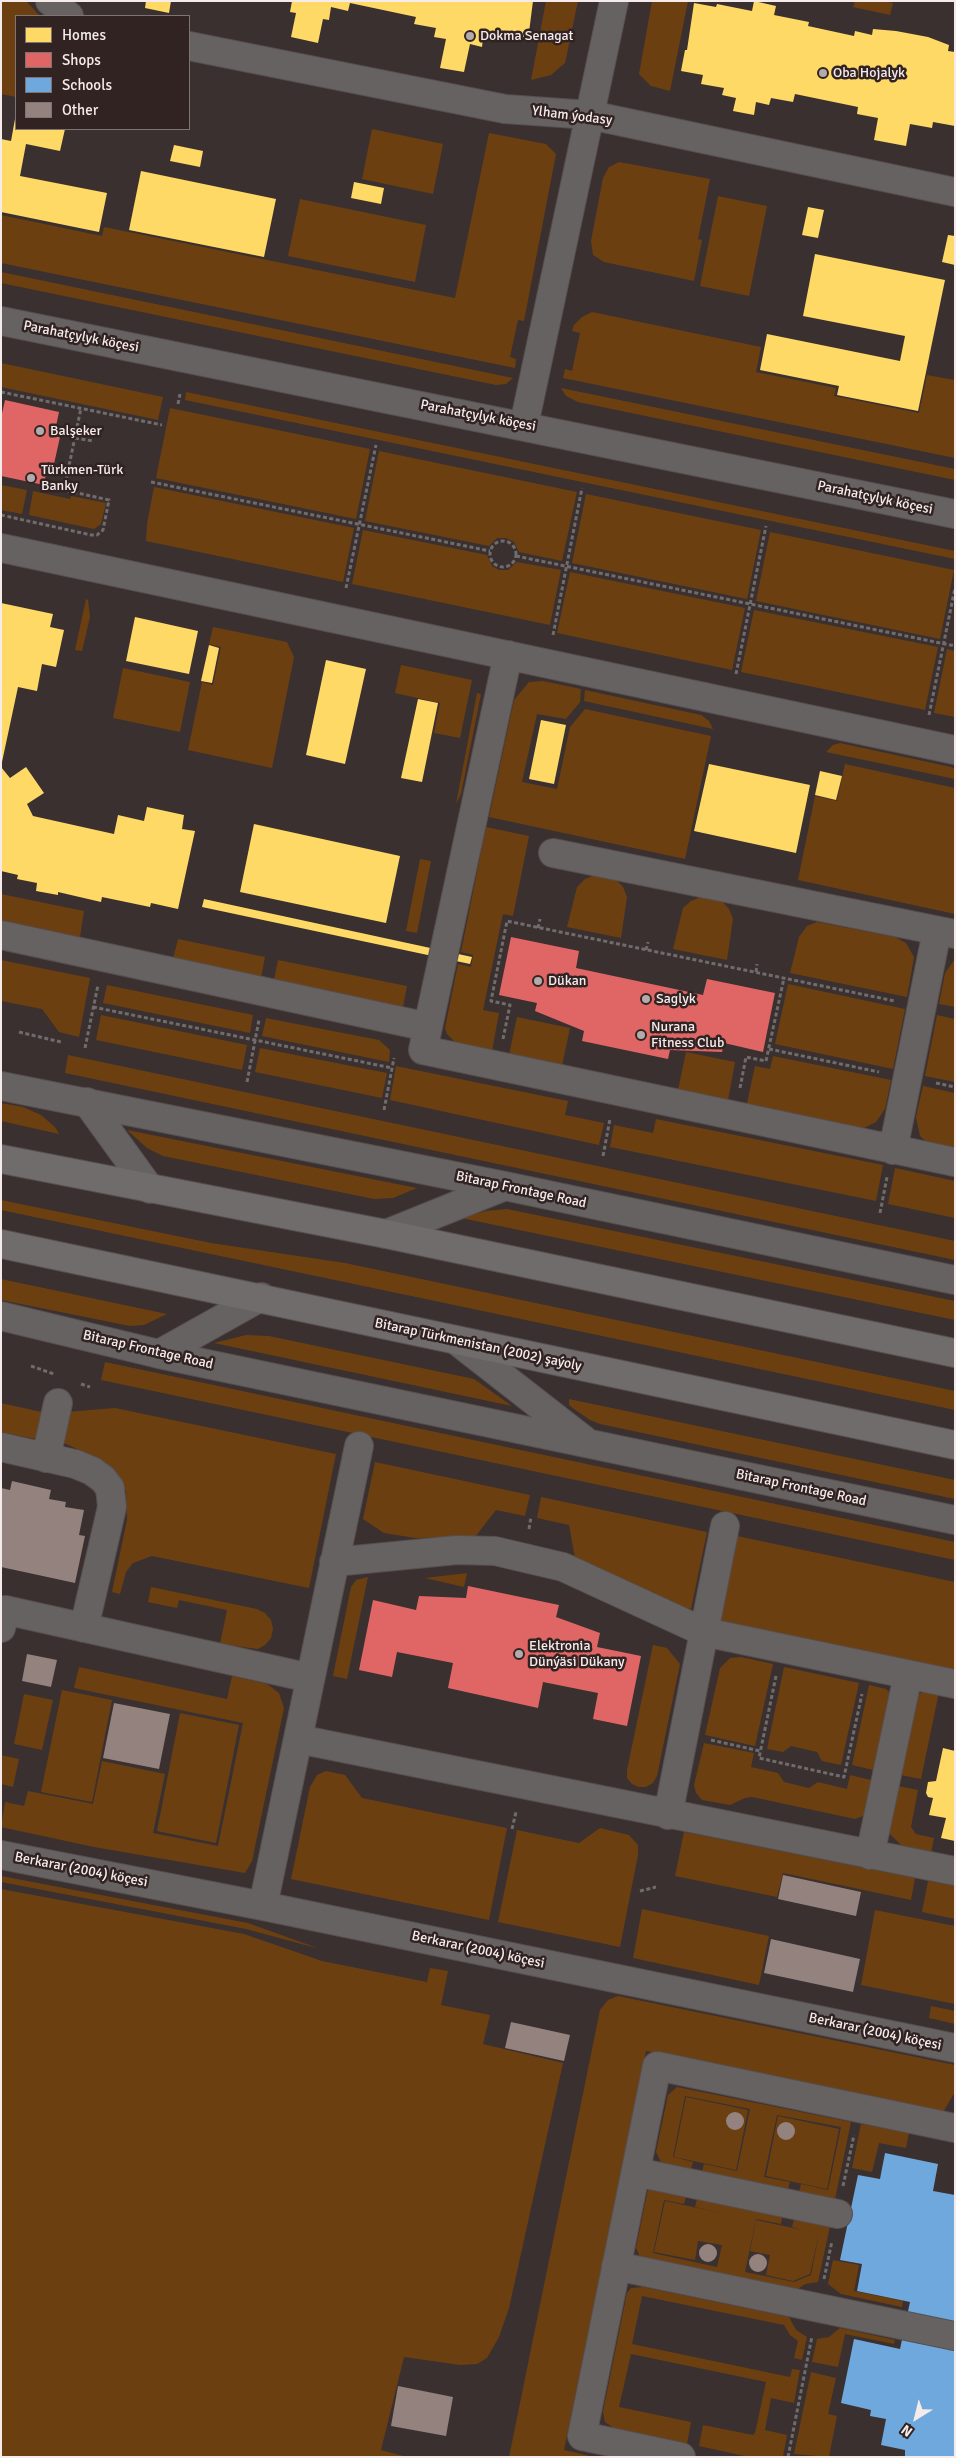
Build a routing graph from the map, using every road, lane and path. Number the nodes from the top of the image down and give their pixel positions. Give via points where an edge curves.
1 (50, 1) edge
2 (614, 1) edge
3 (68, 15) edge
4 (190, 46) edge
5 (590, 115) junction
6 (955, 192) edge
7 (1, 321) edge
8 (1, 392) edge
9 (180, 394) dead end
10 (178, 404) dead end
11 (81, 408) junction
12 (162, 425) dead end
13 (524, 425) junction
14 (75, 438) junction
15 (93, 441) dead end
16 (376, 445) dead end
17 (151, 482) dead end
18 (582, 488) dead end
19 (955, 514) edge
20 (1, 516) edge
21 (359, 524) junction
22 (766, 526) dead end
23 (1, 548) edge
24 (490, 551) junction
25 (516, 556) junction
26 (566, 567) junction
27 (346, 588) dead end
28 (955, 588) edge
29 (750, 604) junction
30 (552, 635) dead end
31 (943, 644) junction
32 (955, 646) edge
33 (508, 655) junction
34 (736, 675) dead end
35 (929, 716) dead end
36 (955, 750) edge
37 (553, 853) dead end
38 (540, 919) dead end
39 (538, 928) junction
40 (946, 933) edge
41 (1, 935) edge
42 (648, 942) dead end
43 (646, 950) junction
44 (758, 964) dead end
45 (756, 972) junction
46 (99, 978) dead end
47 (784, 978) junction
48 (897, 1001) dead end
49 (93, 1008) junction
50 (261, 1012) dead end
51 (508, 1015) dead end
52 (428, 1027) junction
53 (19, 1032) dead end
54 (255, 1041) junction
55 (61, 1042) dead end
56 (85, 1048) dead end
57 (769, 1049) junction
58 (745, 1064) dead end
59 (392, 1068) dead end
60 (882, 1072) dead end
61 (247, 1082) dead end
62 (931, 1083) dead end
63 (1, 1086) edge
64 (955, 1087) edge
65 (616, 1091) junction
66 (87, 1102) junction
67 (893, 1150) junction
68 (603, 1156) dead end
69 (1, 1159) edge
70 (955, 1162) edge
71 (505, 1186) junction
72 (150, 1189) junction
73 (880, 1213) dead end
74 (386, 1234) junction
75 (1, 1244) edge
76 (955, 1280) edge
77 (262, 1297) junction
78 (1, 1316) edge
79 (457, 1341) junction
80 (955, 1353) edge
81 (159, 1354) junction
82 (58, 1403) dead end
83 (588, 1444) junction
84 (955, 1445) edge
85 (359, 1446) dead end
86 (1, 1447) edge
87 (46, 1458) junction
88 (955, 1520) edge
89 (725, 1526) dead end
90 (334, 1562) junction
91 (1, 1628) edge
92 (84, 1628) junction
93 (704, 1632) junction
94 (782, 1648) junction
95 (868, 1666) junction
96 (908, 1675) junction
97 (310, 1678) junction
98 (955, 1684) edge
99 (683, 1734) junction
100 (298, 1739) junction
101 (760, 1751) junction
102 (668, 1815) junction
103 (1, 1855) edge
104 (870, 1855) junction
105 (955, 1871) edge
106 (656, 1888) dead end
107 (640, 1891) dead end
108 (263, 1906) junction
109 (955, 2048) edge
110 (955, 2128) edge
111 (636, 2172) junction
112 (838, 2214) dead end
113 (616, 2266) junction
114 (955, 2336) edge
115 (681, 2457) edge

1 - 3 street
2 - 5 street
4 - 5 street, Ylham ýodasy via 505,108
5 - 6 street, Ylham ýodasy
5 - 13 street
7 - 13 street, Parahatçylyk köçesi
8 - 11 path
9 - 10 path
11 - 12 path
11 - 14 path
13 - 19 street, Parahatçylyk köçesi
14 - 15 path
14 - 20 path via 64,490 109,500 100,533 91,535
16 - 21 path
17 - 21 path
18 - 26 path
21 - 24 path
21 - 27 path
22 - 29 path
23 - 33 street
24 - 25 path via 499,542 506,541 512,544
24 - 25 path via 494,564 500,567 513,563
25 - 26 path
26 - 29 path
26 - 30 path
28 - 31 path
29 - 31 path
29 - 34 path
31 - 32 path
31 - 35 path
33 - 36 street
33 - 52 street
37 - 40 street
38 - 39 path
39 - 43 path
39 - 51 path via 507,921 491,1001 510,1005
40 - 67 street
41 - 52 street
42 - 43 path
43 - 45 path
44 - 45 path
45 - 47 path
46 - 49 path
47 - 48 path
47 - 57 path
49 - 54 path
49 - 56 path
50 - 54 path
52 - 65 street via 423,1050
53 - 55 path
54 - 59 path
54 - 61 path
57 - 58 path via 766,1061 746,1057
57 - 60 path
62 - 64 path
63 - 66 street, Bitarap Frontage Road
65 - 67 street
65 - 68 path
66 - 71 street, Bitarap Frontage Road
66 - 72 street
67 - 70 street
67 - 73 path
69 - 72 main road
71 - 74 street
71 - 76 street, Bitarap Frontage Road
72 - 74 main road
74 - 80 main road
75 - 77 main road, Bitarap Türkmenistan (2002) şaýoly
77 - 79 main road, Bitarap Türkmenistan (2002) şaýoly
77 - 81 street
78 - 81 street, Bitarap Frontage Road
79 - 83 street, Bitarap Frontage Road
79 - 84 main road, Bitarap Türkmenistan (2002) şaýoly
81 - 83 street, Bitarap Frontage Road
82 - 87 street
83 - 88 street, Bitarap Frontage Road
85 - 90 street
86 - 87 street
87 - 92 street via 92,1471 110,1488 112,1507
89 - 93 street
90 - 93 street via 457,1550 495,1551 563,1567
90 - 97 street
91 - 92 street via 5,1610
92 - 97 street
93 - 94 street
93 - 99 street
94 - 95 street
94 - 101 path
95 - 96 street
95 - 101 path via 844,1777 759,1758
96 - 98 street
96 - 104 street
97 - 100 street
99 - 101 path
99 - 102 street
100 - 102 street
100 - 108 street
102 - 104 street
103 - 108 street, Berkarar (2004) köçesi
104 - 105 street
106 - 107 path
108 - 109 street, Berkarar (2004) köçesi
110 - 111 street via 657,2066
111 - 112 street
111 - 113 street
113 - 114 street
113 - 115 street via 582,2436

